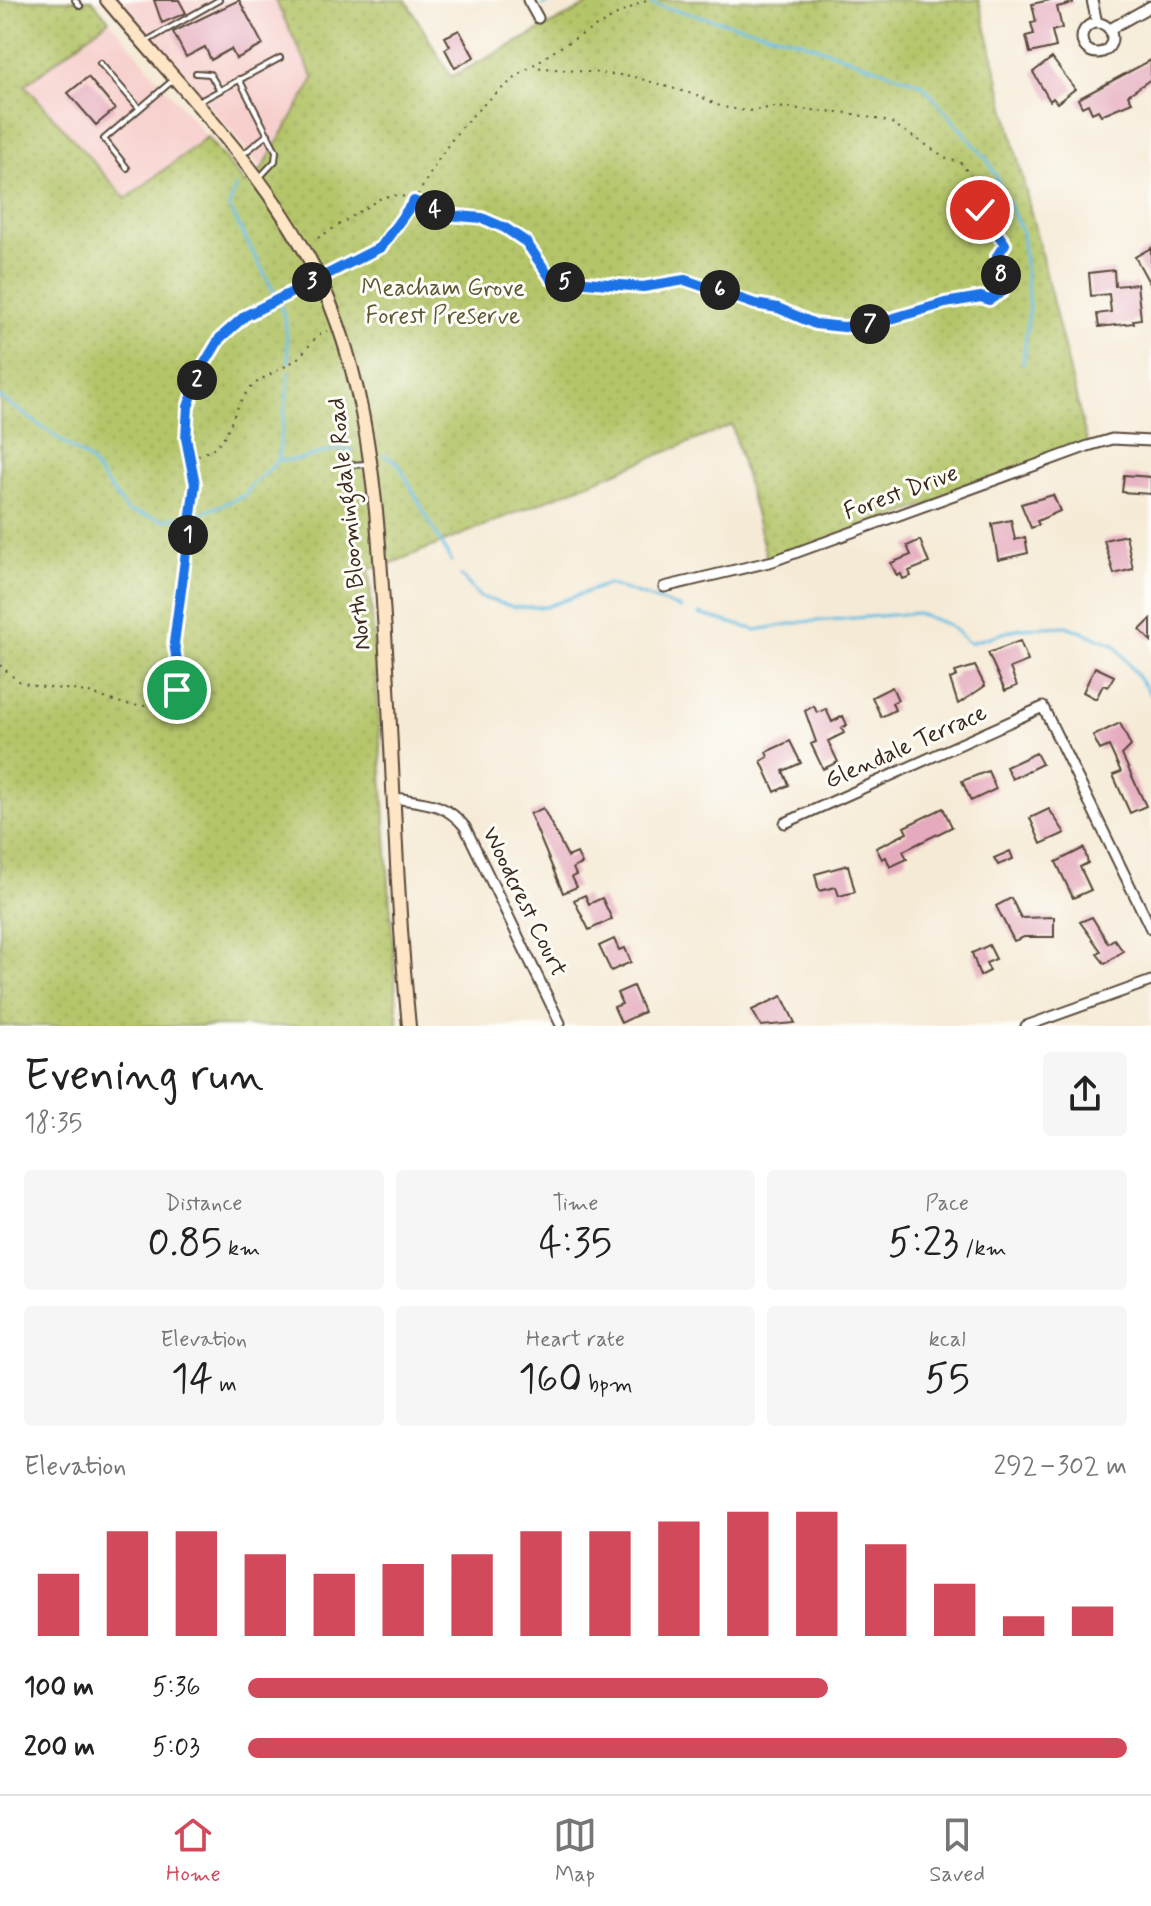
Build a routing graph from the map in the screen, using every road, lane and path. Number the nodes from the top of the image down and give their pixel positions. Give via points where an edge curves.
1 (75, 0) edge
2 (107, 0) edge
3 (219, 0) edge
4 (528, 0) edge
5 (646, 0) edge
6 (1092, 0) edge
7 (80, 6) dead end
8 (1151, 6) edge
9 (538, 18) dead end
10 (1097, 23) junction
11 (1110, 29) junction
12 (143, 43) junction
13 (280, 58) dead end
14 (100, 63) dead end
15 (534, 67) junction
16 (196, 73) dead end
17 (239, 79) junction
18 (174, 80) junction
19 (219, 89) junction
20 (194, 104) junction
21 (139, 108) junction
22 (268, 134) junction
23 (239, 158) junction
24 (127, 168) dead end
25 (257, 179) junction
26 (415, 200) junction
27 (318, 238) dead end
28 (327, 331) dead end
29 (1151, 441) edge
30 (190, 457) junction
31 (370, 464) junction
32 (350, 465) dead end
33 (664, 587) dead end
34 (0, 665) edge
35 (395, 798) junction
36 (785, 823) dead end
37 (1151, 929) edge
38 (1151, 981) edge
39 (560, 1023) dead end
40 (409, 1026) edge
41 (1026, 1026) edge

1 - 7 lane
2 - 12 main road, North Bloomingdale Road
3 - 12 lane
4 - 9 street
5 - 15 path
6 - 10 street
8 - 11 street
10 - 11 street
10 - 11 street via 1082,35 1091,52 1109,48
12 - 18 main road, North Bloomingdale Road
13 - 17 lane
14 - 21 lane
15 - 26 path via 495,92 454,137
15 - 26 path via 631,76 747,111 775,107 890,122 960,162 974,180 980,210 1005,244 997,256 1002,292 989,300 945,303 874,324 815,324 685,280 643,287 551,279 526,242 505,228 482,218 447,215
16 - 19 lane via 210,74
17 - 19 lane
17 - 22 lane
18 - 20 main road, North Bloomingdale Road
18 - 21 lane
19 - 20 lane
20 - 23 main road, North Bloomingdale Road
21 - 24 lane via 104,139
22 - 23 lane
22 - 25 lane via 275,161
23 - 25 main road, North Bloomingdale Road
25 - 31 main road, North Bloomingdale Road via 301,245 338,323 358,390
26 - 27 path via 381,198
26 - 30 path, bridge via 381,247 245,316 220,338 200,371 188,407
28 - 30 path via 248,391 219,444
29 - 33 street, Forest Drive via 1112,439 1088,446 773,561
30 - 34 path via 195,484 174,643 177,690 160,702 129,705 67,687 22,683
31 - 32 lane
31 - 35 main road, North Bloomingdale Road
35 - 39 street, Woodcrest Court via 433,802 455,814 465,827
35 - 40 main road, North Bloomingdale Road
36 - 37 street, Glendale Terrace via 1043,707
38 - 41 street

